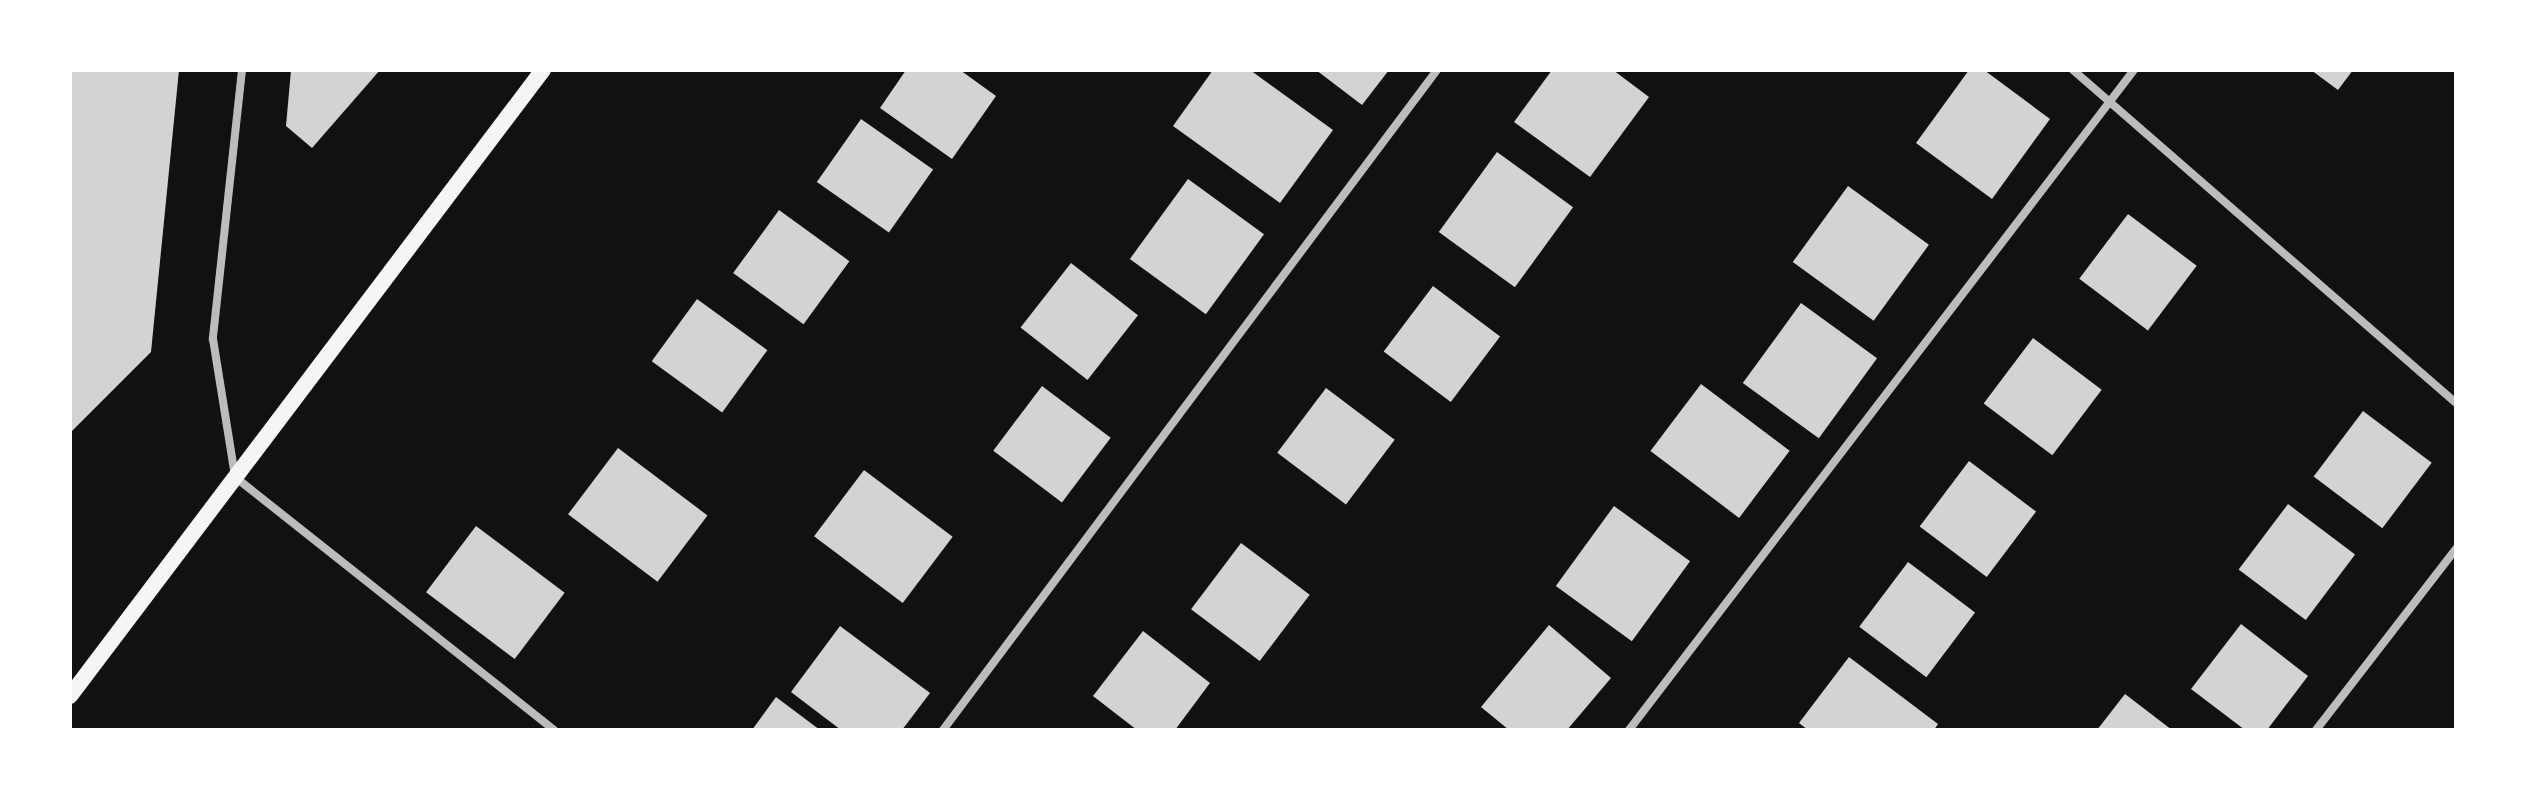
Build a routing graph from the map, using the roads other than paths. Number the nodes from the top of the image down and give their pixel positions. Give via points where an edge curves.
1 (242, 70) edge
2 (543, 70) edge
3 (1437, 70) edge
4 (2073, 70) edge
5 (2134, 70) edge
6 (2109, 101) junction
7 (2456, 403) edge
8 (235, 477) junction
9 (2456, 549) edge
10 (70, 696) edge
11 (554, 730) edge
12 (943, 730) edge
13 (1629, 730) edge
14 (2316, 730) edge

1 - 8 street via 213,339
2 - 8 main road
3 - 12 street
4 - 6 street
5 - 6 street
6 - 7 street
6 - 13 street
8 - 10 main road
8 - 11 street
9 - 14 street

